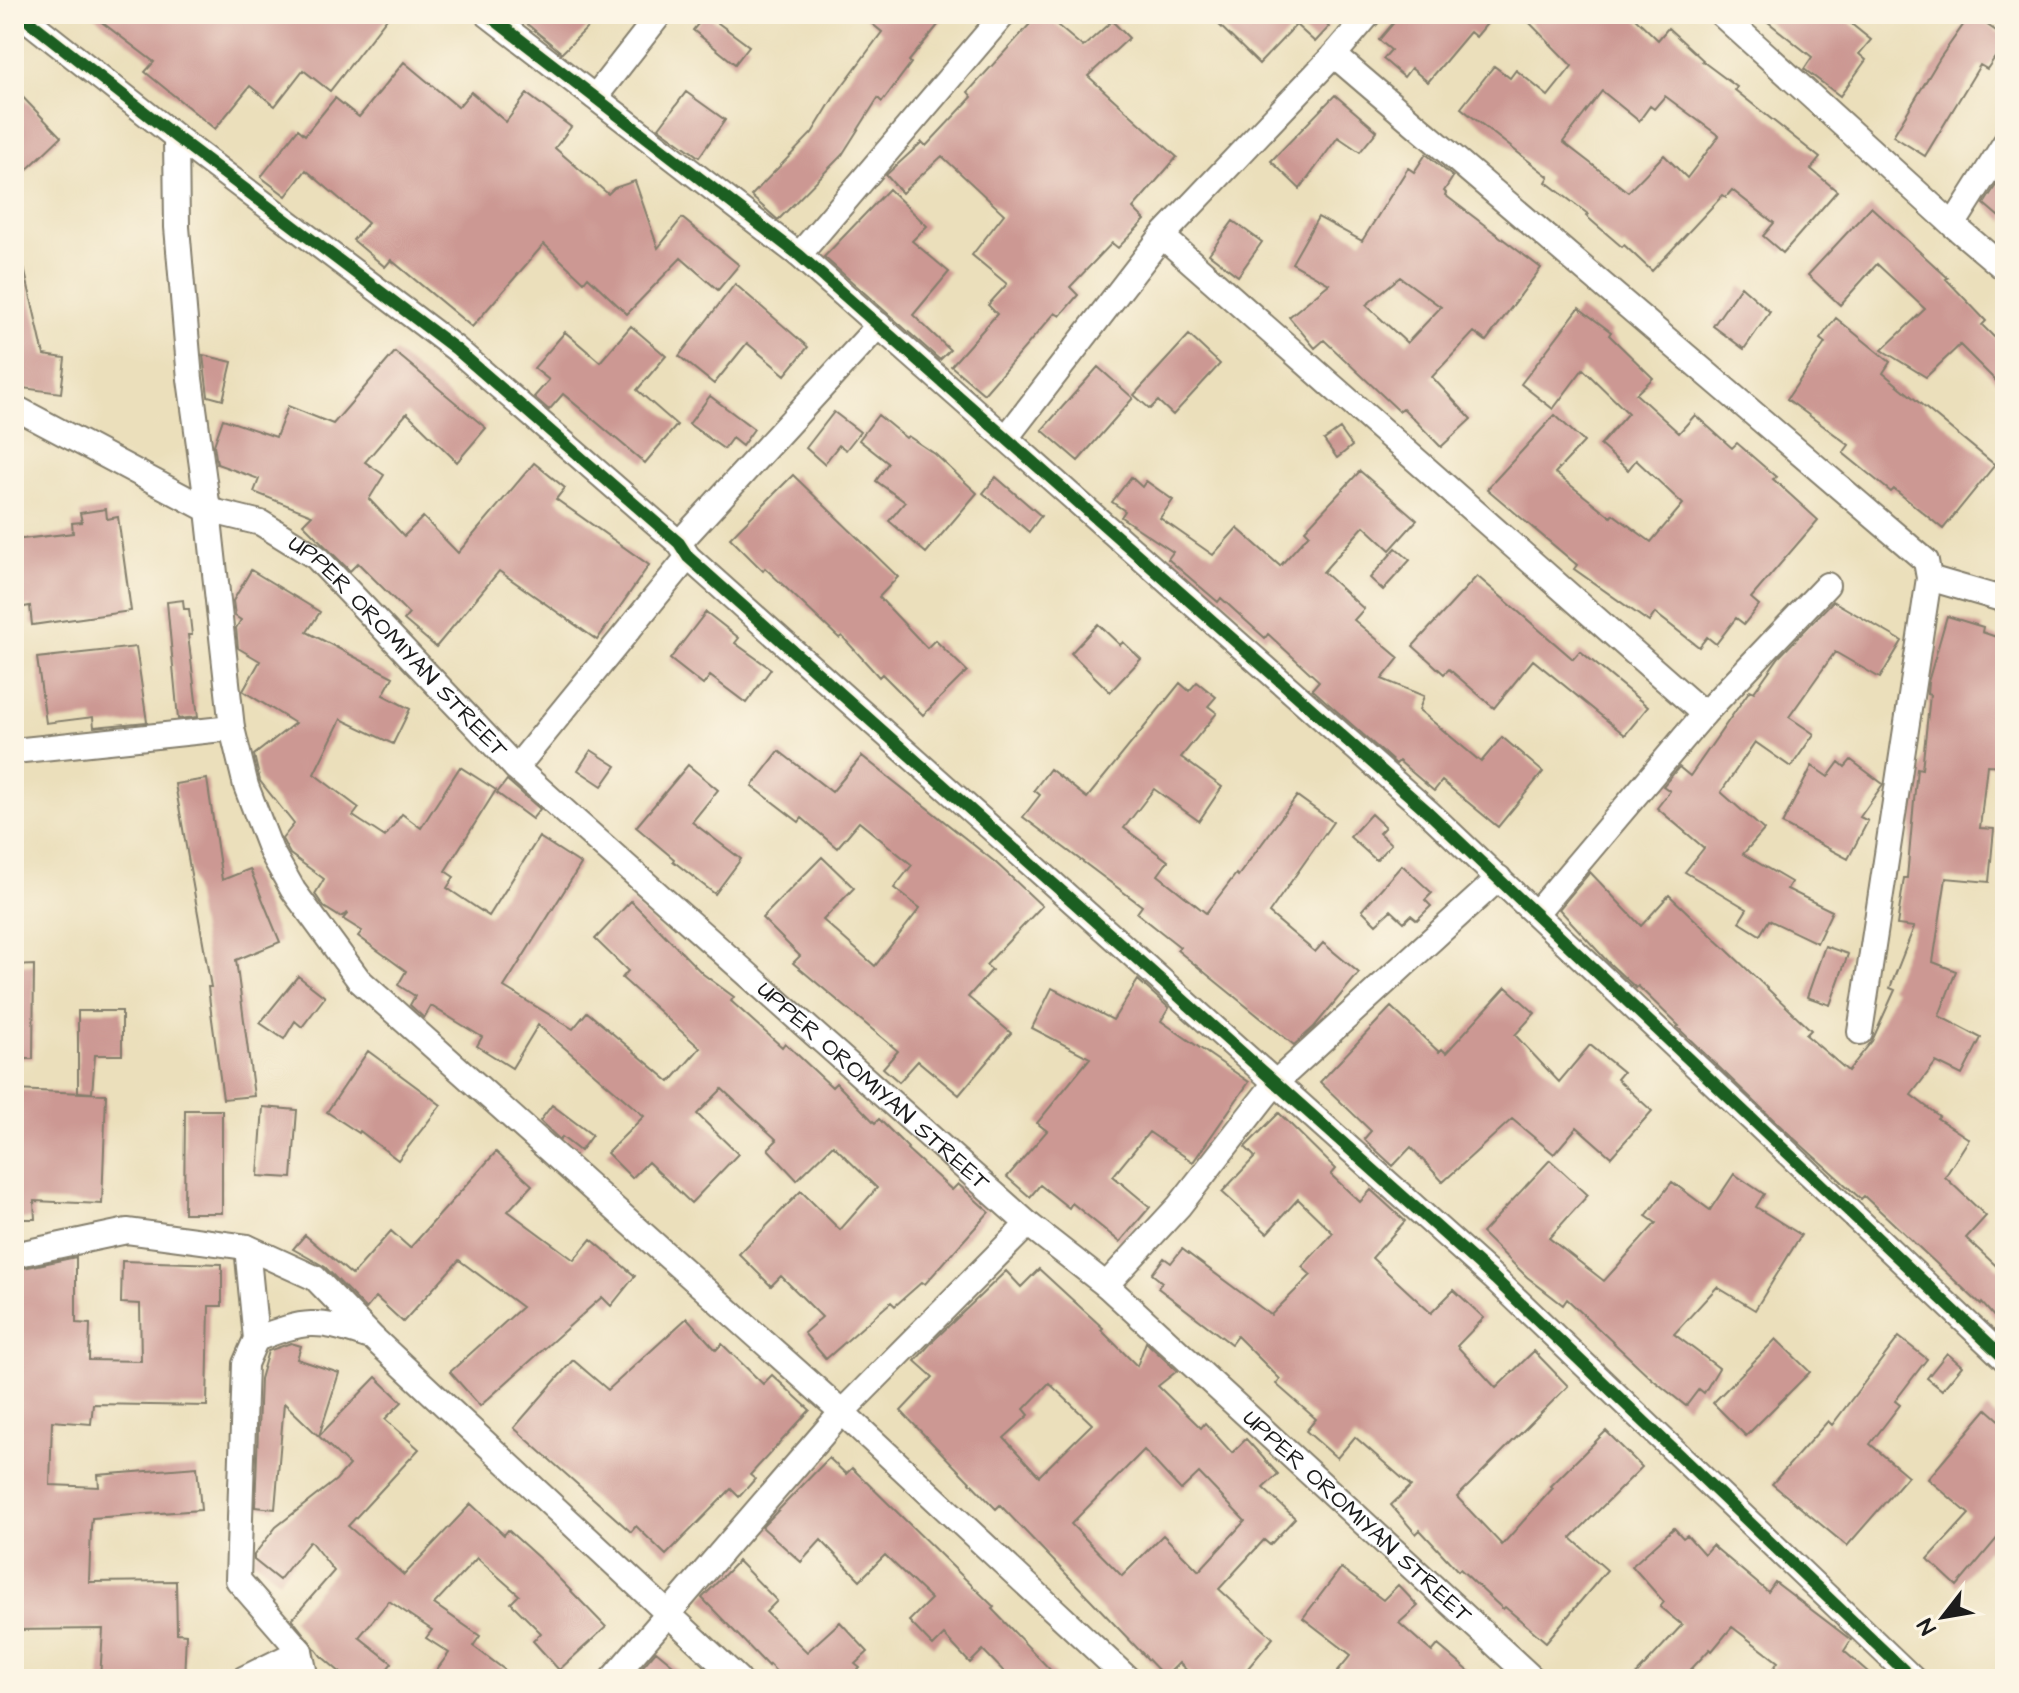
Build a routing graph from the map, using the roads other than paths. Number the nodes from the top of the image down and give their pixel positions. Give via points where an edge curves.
1 (20, 14) edge
2 (487, 14) edge
3 (660, 14) edge
4 (1004, 14) edge
5 (1369, 14) edge
6 (1726, 16) edge
7 (1334, 55) junction
8 (595, 97) junction
9 (176, 137) junction
10 (2005, 143) edge
11 (1953, 225) junction
12 (1162, 236) junction
13 (799, 255) junction
14 (2005, 269) edge
15 (879, 325) junction
16 (14, 407) edge
17 (1006, 438) junction
18 (208, 510) junction
19 (684, 550) junction
20 (1929, 578) junction
21 (1827, 585) dead end
22 (2005, 600) edge
23 (1704, 714) junction
24 (232, 728) junction
25 (14, 751) edge
26 (516, 768) junction
27 (1499, 878) junction
28 (1536, 913) junction
29 (1860, 1032) dead end
30 (1275, 1083) junction
31 (1028, 1224) junction
32 (247, 1247) junction
33 (14, 1255) edge
34 (1106, 1285) junction
35 (373, 1338) junction
36 (256, 1339) junction
37 (2005, 1359) edge
38 (842, 1412) junction
39 (668, 1612) junction
40 (300, 1651) junction
41 (243, 1679) edge
42 (306, 1679) edge
43 (612, 1679) edge
44 (738, 1679) edge
45 (1128, 1679) edge
46 (1533, 1679) edge
47 (1913, 1679) edge

1 - 9 street
2 - 8 street
3 - 8 street
4 - 13 street
5 - 7 street
6 - 11 street
7 - 12 street
7 - 20 street via 1926,561
8 - 13 street
9 - 18 street via 177,227 190,379
9 - 19 street via 456,349
10 - 11 street
11 - 14 street
12 - 17 street
12 - 23 street
13 - 15 street
15 - 17 street
15 - 19 street
16 - 18 street, UPPER OROMIYAN STREET
17 - 27 street
18 - 24 street
18 - 26 street, UPPER OROMIYAN STREET via 261,523 316,557
19 - 26 street
19 - 30 street
20 - 22 street
20 - 29 street
21 - 23 street
23 - 28 street
24 - 25 street
24 - 38 street via 246,786 271,851 359,980
26 - 31 street, UPPER OROMIYAN STREET
27 - 28 street
27 - 30 street
28 - 37 street
30 - 34 street via 1179,1206
30 - 47 street via 1495,1279
31 - 34 street, UPPER OROMIYAN STREET
31 - 38 street
32 - 33 street via 127,1231
32 - 35 street via 315,1278
32 - 36 street
34 - 46 street, UPPER OROMIYAN STREET
35 - 36 street via 328,1323 293,1325
35 - 39 street
36 - 40 street via 245,1364 238,1580
38 - 39 street
38 - 45 street
39 - 43 street
39 - 44 street
40 - 41 street
40 - 42 street

